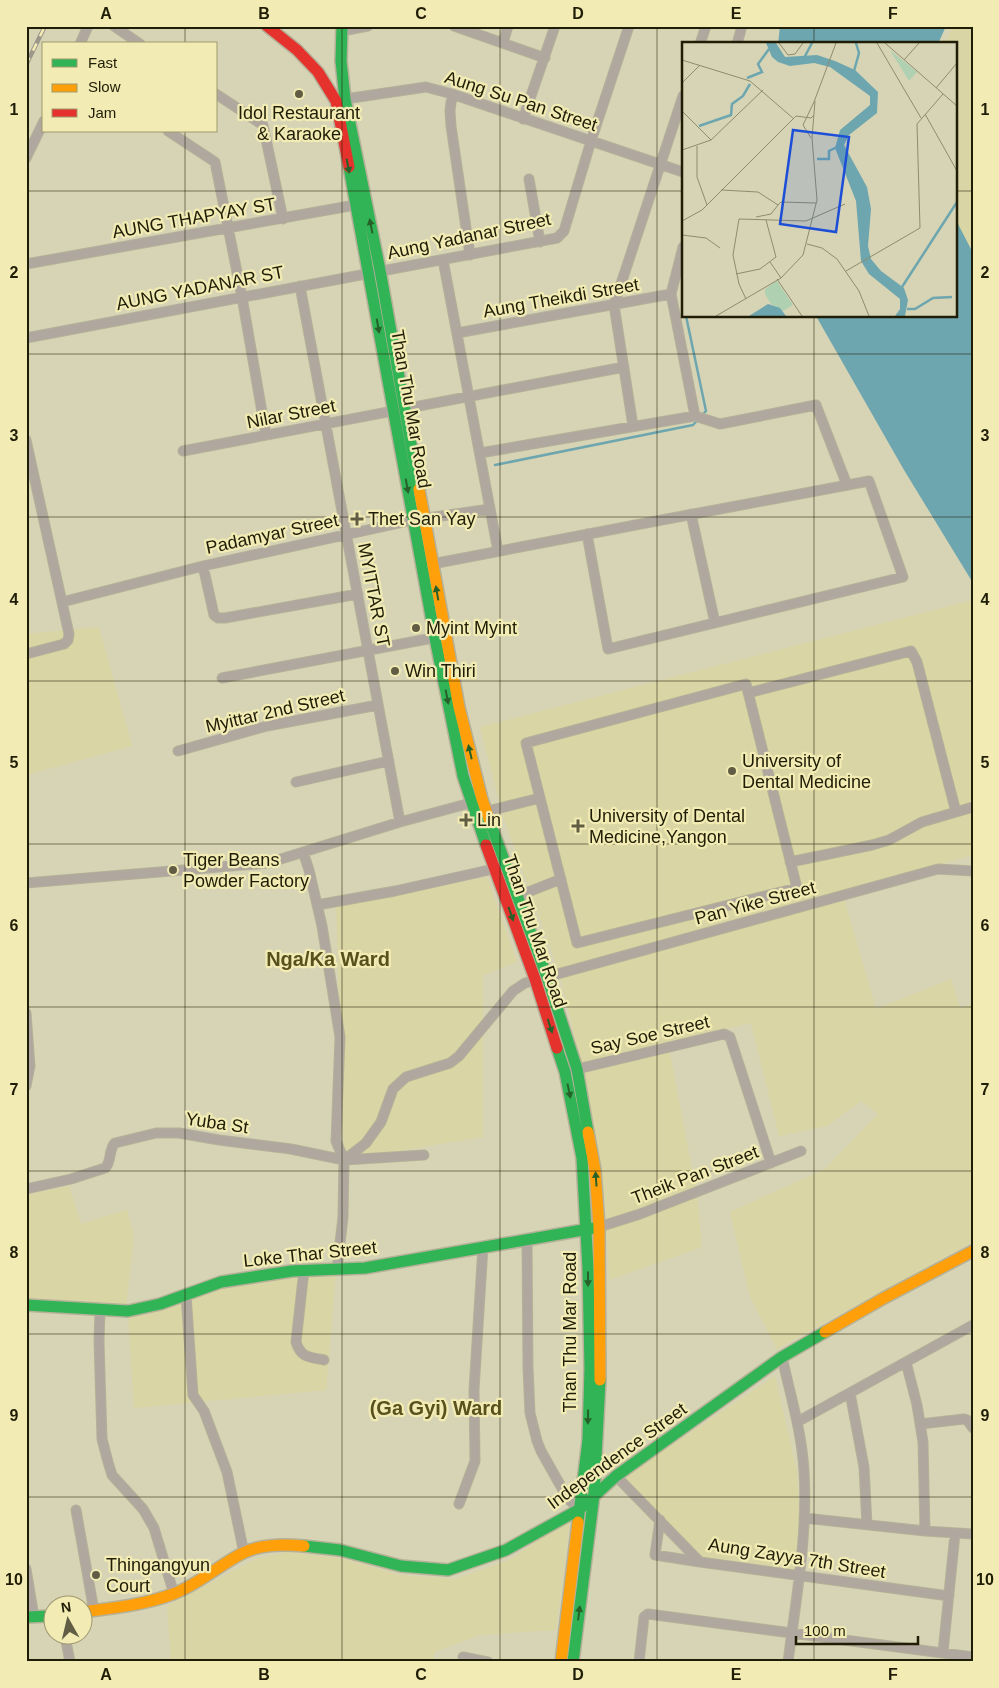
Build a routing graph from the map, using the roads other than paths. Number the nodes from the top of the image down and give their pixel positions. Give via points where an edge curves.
1 (88, 26) edge
2 (114, 26) edge
3 (267, 26) edge
4 (367, 26) edge
5 (454, 26) edge
6 (508, 26) edge
7 (555, 26) edge
8 (629, 26) edge
9 (705, 26) edge
10 (742, 26) edge
11 (342, 29) edge
12 (81, 42) edge
13 (137, 42) edge
14 (701, 42) edge
15 (738, 42) edge
16 (503, 43) junction
17 (545, 58) junction
18 (452, 94) junction
19 (218, 95) edge
20 (682, 99) edge
21 (341, 100) junction
22 (523, 119) junction
23 (42, 125) edge
24 (170, 132) edge
25 (590, 141) junction
26 (26, 158) edge
27 (660, 165) junction
28 (682, 172) edge
29 (529, 179) dead end
30 (362, 204) junction
31 (284, 218) junction
32 (228, 228) junction
33 (540, 242) junction
34 (682, 251) edge
35 (470, 255) junction
36 (443, 260) junction
37 (26, 264) edge
38 (374, 272) junction
39 (300, 286) junction
40 (671, 294) junction
41 (242, 297) junction
42 (614, 305) junction
43 (457, 333) junction
44 (26, 338) edge
45 (624, 367) junction
46 (469, 397) junction
47 (399, 409) junction
48 (695, 416) junction
49 (326, 423) junction
50 (633, 426) junction
51 (266, 435) junction
52 (26, 440) edge
53 (183, 452) dead end
54 (480, 453) junction
55 (847, 485) junction
56 (490, 509) junction
57 (691, 514) junction
58 (418, 518) junction
59 (347, 534) junction
60 (587, 534) junction
61 (498, 551) junction
62 (432, 564) junction
63 (203, 566) junction
64 (358, 594) junction
65 (62, 602) junction
66 (715, 623) junction
67 (440, 637) junction
68 (368, 650) junction
69 (26, 654) edge
70 (222, 678) dead end
71 (748, 693) junction
72 (378, 705) junction
73 (178, 751) dead end
74 (389, 762) junction
75 (296, 782) dead end
76 (540, 798) junction
77 (482, 799) junction
78 (471, 803) junction
79 (973, 808) edge
80 (488, 811) junction
81 (956, 812) junction
82 (400, 822) junction
83 (303, 852) junction
84 (790, 862) junction
85 (507, 865) junction
86 (495, 868) junction
87 (973, 871) edge
88 (561, 879) junction
89 (26, 883) edge
90 (518, 896) junction
91 (317, 905) junction
92 (547, 977) junction
93 (535, 979) junction
94 (26, 1013) edge
95 (571, 1071) junction
96 (26, 1086) edge
97 (801, 1151) dead end
98 (424, 1155) dead end
99 (344, 1160) junction
100 (771, 1163) junction
101 (26, 1189) edge
102 (599, 1228) junction
103 (587, 1230) junction
104 (527, 1239) junction
105 (483, 1247) junction
106 (973, 1251) edge
107 (338, 1269) junction
108 (304, 1270) junction
109 (186, 1295) junction
110 (26, 1305) edge
111 (100, 1309) junction
112 (973, 1326) edge
113 (782, 1358) junction
114 (324, 1360) dead end
115 (906, 1362) junction
116 (850, 1393) junction
117 (796, 1422) junction
118 (920, 1424) junction
119 (973, 1428) edge
120 (616, 1476) junction
121 (594, 1495) junction
122 (459, 1504) dead end
123 (580, 1509) junction
124 (76, 1510) dead end
125 (804, 1518) junction
126 (660, 1520) junction
127 (867, 1525) junction
128 (925, 1531) junction
129 (955, 1534) junction
130 (973, 1534) edge
131 (244, 1553) junction
132 (700, 1562) junction
133 (26, 1569) edge
134 (799, 1577) junction
135 (174, 1594) junction
136 (86, 1596) edge
137 (949, 1596) junction
138 (92, 1611) edge
139 (30, 1617) edge
140 (792, 1634) junction
141 (66, 1646) edge
142 (943, 1652) junction
143 (463, 1657) dead end
144 (973, 1657) edge
145 (70, 1662) edge
146 (488, 1662) edge
147 (561, 1662) edge
148 (573, 1662) edge
149 (639, 1662) edge
150 (788, 1662) edge

1 - 12 street
2 - 13 street
3 - 21 main road, Than Thu Mar Road via 297,50
4 - 11 street
5 - 16 street
6 - 16 street
7 - 17 street
8 - 25 street
9 - 14 street
10 - 15 street
11 - 21 main road, Than Thu Mar Road
16 - 17 street
17 - 22 street
18 - 21 street, Aung Su Pan Street via 426,87
18 - 22 street, Aung Su Pan Street
18 - 35 street via 451,126
19 - 31 street via 263,125
20 - 27 street
21 - 30 main road, Than Thu Mar Road
22 - 25 street, Aung Su Pan Street
23 - 26 street
24 - 32 street via 215,162
25 - 27 street, Aung Su Pan Street
25 - 33 street, Aung Yadanar Street via 564,231 557,238
27 - 28 street, Aung Su Pan Street
27 - 42 street
29 - 33 street
30 - 31 street, AUNG THAPYAY ST
30 - 38 main road, Than Thu Mar Road
31 - 32 street, AUNG THAPYAY ST
32 - 37 street, AUNG THAPYAY ST
32 - 41 street
33 - 35 street, Aung Yadanar Street
34 - 40 street
35 - 36 street, Aung Yadanar Street
36 - 38 street, Aung Yadanar Street
36 - 43 street
38 - 39 street, AUNG YADANAR ST
38 - 47 main road, Than Thu Mar Road
39 - 41 street, AUNG YADANAR ST
39 - 49 street, MYITTAR ST
40 - 42 street, Aung Theikdi Street
40 - 48 street
41 - 44 street, AUNG YADANAR ST
41 - 51 street
42 - 43 street, Aung Theikdi Street
42 - 45 street
43 - 46 street
45 - 46 street, Nilar Street
45 - 50 street
46 - 47 street, Nilar Street
46 - 54 street
47 - 49 street, Nilar Street
47 - 58 main road, Than Thu Mar Road
48 - 50 street
48 - 55 street via 720,424 816,405
49 - 51 street, Nilar Street
49 - 59 street, MYITTAR ST
50 - 54 street
51 - 53 street, Nilar Street
52 - 65 street
54 - 56 street
55 - 57 street
55 - 66 street via 869,481 903,577
56 - 58 street, Padamyar Street
56 - 61 street
57 - 60 street
57 - 66 street
58 - 59 street, Padamyar Street
58 - 62 main road, Than Thu Mar Road
58 - 67 main road, Than Thu Mar Road
59 - 63 street, Padamyar Street
59 - 64 street, MYITTAR ST
60 - 61 street
60 - 66 street via 608,649
61 - 62 street
67 -> 62 main road, Than Thu Mar Road
63 - 64 street via 214,615 218,618
63 - 65 street, Padamyar Street
64 - 68 street, MYITTAR ST
65 - 69 street via 68,640 64,644
67 - 68 street
77 -> 67 main road, Than Thu Mar Road
67 -> 78 main road, Than Thu Mar Road via 463,776
68 - 70 street
68 - 72 street, MYITTAR ST
71 - 76 street via 746,684 526,743
71 - 81 street via 911,651 917,662
71 - 84 street
72 - 73 street, Myittar 2nd Street via 267,726
72 - 74 street, MYITTAR ST
74 - 75 street
74 - 82 street, MYITTAR ST
76 - 80 street
76 - 88 street
77 - 78 street
77 - 80 main road, Than Thu Mar Road
78 - 82 street
78 - 86 main road, Than Thu Mar Road
79 - 81 street
80 - 85 main road, Than Thu Mar Road
81 - 84 street via 922,822 889,840
82 - 83 street
83 - 89 street via 268,863
83 - 91 street
84 - 88 street via 797,888 577,942
85 - 86 street
85 - 90 main road, Than Thu Mar Road
86 - 91 street
86 -> 93 main road, Than Thu Mar Road
87 - 92 street, Pan Yike Street via 938,869
88 - 90 street
90 - 92 main road, Than Thu Mar Road
91 - 99 street via 340,1037 336,1141
92 - 93 street, Pan Yike Street
92 - 95 main road, Than Thu Mar Road
93 -> 95 main road, Than Thu Mar Road
93 - 99 street, Pan Yike Street via 513,991 450,1063 406,1077 393,1089 381,1122 366,1143
94 - 96 street via 30,1066
95 - 100 street, Say Soe Street via 724,1034 730,1037
102 -> 95 main road, Than Thu Mar Road via 595,1170
95 -> 103 main road, Than Thu Mar Road
97 - 100 street, Theik Pan Street
98 - 99 street, Yuba St
99 - 101 street, Yuba St via 180,1133 156,1133 115,1143 110,1147 105,1168
99 - 107 street
100 - 102 street, Theik Pan Street
102 - 103 main road, Loke Thar Street
102 - 121 main road, Than Thu Mar Road via 600,1369
103 - 104 main road, Loke Thar Street
103 -> 123 main road, Than Thu Mar Road via 590,1368
104 - 105 main road, Loke Thar Street
104 - 123 street via 528,1368 533,1425 537,1441 568,1499
105 - 107 main road, Loke Thar Street via 365,1268
105 - 122 street via 474,1390 476,1461
106 - 113 main road, Independence Street
107 - 108 main road, Loke Thar Street
108 - 109 main road, Loke Thar Street via 221,1282
108 - 114 street via 296,1342 299,1351 306,1356
109 - 111 main road, Loke Thar Street via 128,1311
109 - 131 street via 194,1395 204,1411 227,1472
110 - 111 main road, Loke Thar Street
111 - 135 street via 102,1439 112,1475 143,1509 154,1528
112 - 115 street
113 - 117 street
113 - 120 main road, Independence Street
115 - 116 street
115 - 118 street
116 - 117 street
116 - 127 street via 864,1467
117 - 125 street via 804,1470
118 - 119 street via 964,1419
118 - 128 street
120 - 121 main road, Independence Street
120 - 126 street, Aung Zayya 7th Street
121 - 123 main road, Independence Street
148 -> 121 main road, Than Thu Mar Road
123 - 131 main road, Independence Street via 506,1550 448,1570 401,1566 340,1550 287,1544
123 - 147 main road, Than Thu Mar Road
124 - 136 street
125 - 127 street
125 - 134 street
126 - 132 street, Aung Zayya 7th Street
126 - 132 street via 655,1555
127 - 128 street
128 - 129 street
129 - 130 street
129 - 137 street
131 - 135 main road, Independence Street
132 - 134 street, Aung Zayya 7th Street
133 - 139 street
134 - 137 street, Aung Zayya 7th Street
134 - 140 street
135 - 138 main road, Independence Street via 143,1604
137 - 142 street
140 - 142 street
140 - 149 street via 648,1614 644,1617
140 - 150 street
141 - 145 street
142 - 144 street
143 - 146 street

